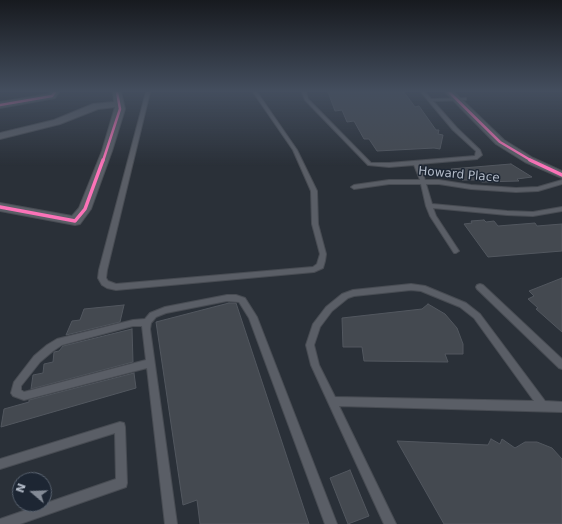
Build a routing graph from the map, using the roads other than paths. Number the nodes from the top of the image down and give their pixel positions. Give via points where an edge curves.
1 (71, 116) edge
2 (118, 116) edge
3 (142, 116) edge
4 (272, 116) edge
5 (324, 116) edge
6 (444, 116) edge
7 (476, 116) edge
8 (481, 116) edge
9 (0, 136) edge
10 (416, 163) junction
11 (562, 169) edge
12 (562, 175) edge
13 (423, 182) junction
14 (562, 182) edge
15 (354, 187) dead end
16 (429, 206) junction
17 (0, 207) edge
18 (562, 209) edge
19 (456, 251) dead end
20 (480, 287) dead end
21 (146, 322) junction
22 (150, 363) junction
23 (562, 365) edge
24 (332, 401) junction
25 (542, 406) junction
26 (562, 406) edge
27 (0, 464) edge
28 (3, 524) edge
29 (171, 524) edge
30 (331, 524) edge
31 (390, 524) edge

1 - 9 street
2 - 17 street via 85,209 75,221
3 - 4 lane via 103,270 102,278 110,286 314,269 320,266 323,254 315,224 314,191 295,150
5 - 10 lane via 367,162 376,165
6 - 10 lane via 479,155
7 - 12 street via 500,142 529,160
8 - 11 street via 509,141
10 - 13 lane
13 - 14 lane, Howard Place via 516,190 538,189
13 - 15 lane, Howard Place via 389,182
13 - 16 lane
16 - 18 lane via 533,214
16 - 19 lane
20 - 23 lane
21 - 22 lane
21 - 22 lane via 60,342 37,358 17,385 16,393 24,396
21 - 30 lane via 153,315 166,310 227,298 242,300 253,317
22 - 29 lane
24 - 25 lane
24 - 25 lane via 315,365 310,345 316,326 329,309 345,296 411,287 422,288 463,305 478,316
24 - 31 lane
25 - 26 lane
27 - 28 lane via 120,427 122,483

